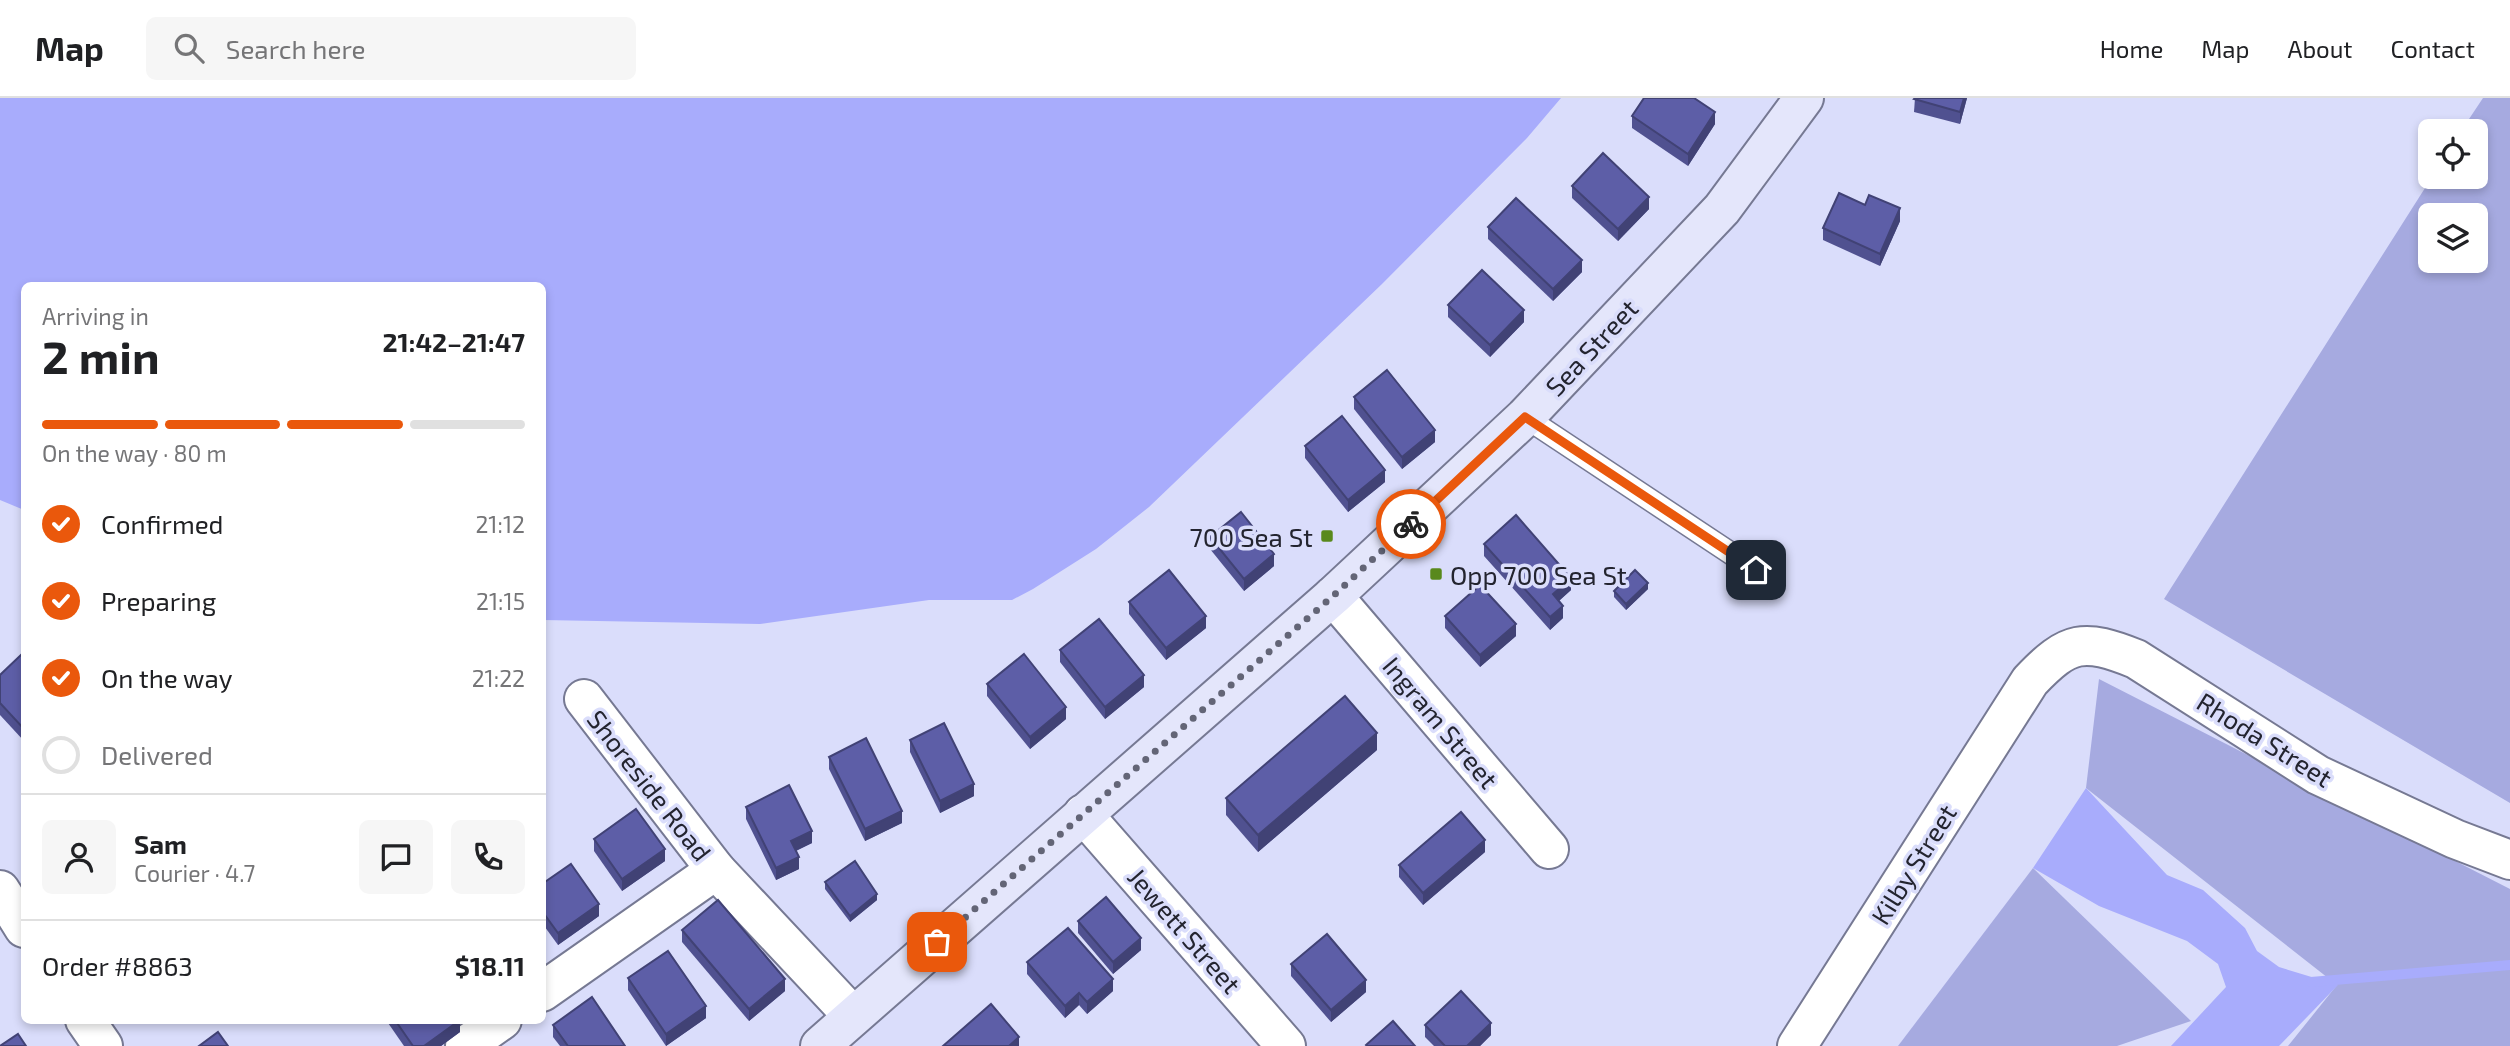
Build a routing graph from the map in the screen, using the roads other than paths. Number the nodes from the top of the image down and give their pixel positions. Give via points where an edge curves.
1 (1804, 98) edge
2 (1525, 417) junction
3 (1756, 570) dead end
4 (1333, 596) junction
5 (2029, 681) joint
6 (584, 699) dead end
7 (1083, 814) junction
8 (1549, 849) dead end
9 (2510, 860) edge
10 (716, 870) junction
11 (0, 890) edge
12 (21, 923) edge
13 (546, 989) edge
14 (88, 1024) edge
15 (496, 1024) edge
16 (836, 1036) edge
17 (103, 1046) edge
18 (465, 1046) edge
19 (1286, 1046) edge
20 (1797, 1046) edge

1 - 2 main road, Sea Street via 1721,209
2 - 3 lane
2 - 4 main road, Sea Street
4 - 7 main road, Sea Street
4 - 8 street, Ingram Street
5 - 9 street, Rhoda Street via 2055,655 2072,647 2110,648 2136,659 2318,775
5 - 20 street, Kilby Street
6 - 10 street, Shoreside Road
7 - 16 main road, Sea Street
7 - 19 street, Jewett Street
10 - 13 street, Shoreside Road
10 - 16 street, Shoreside Road
11 - 12 street
14 - 17 street
15 - 18 street

